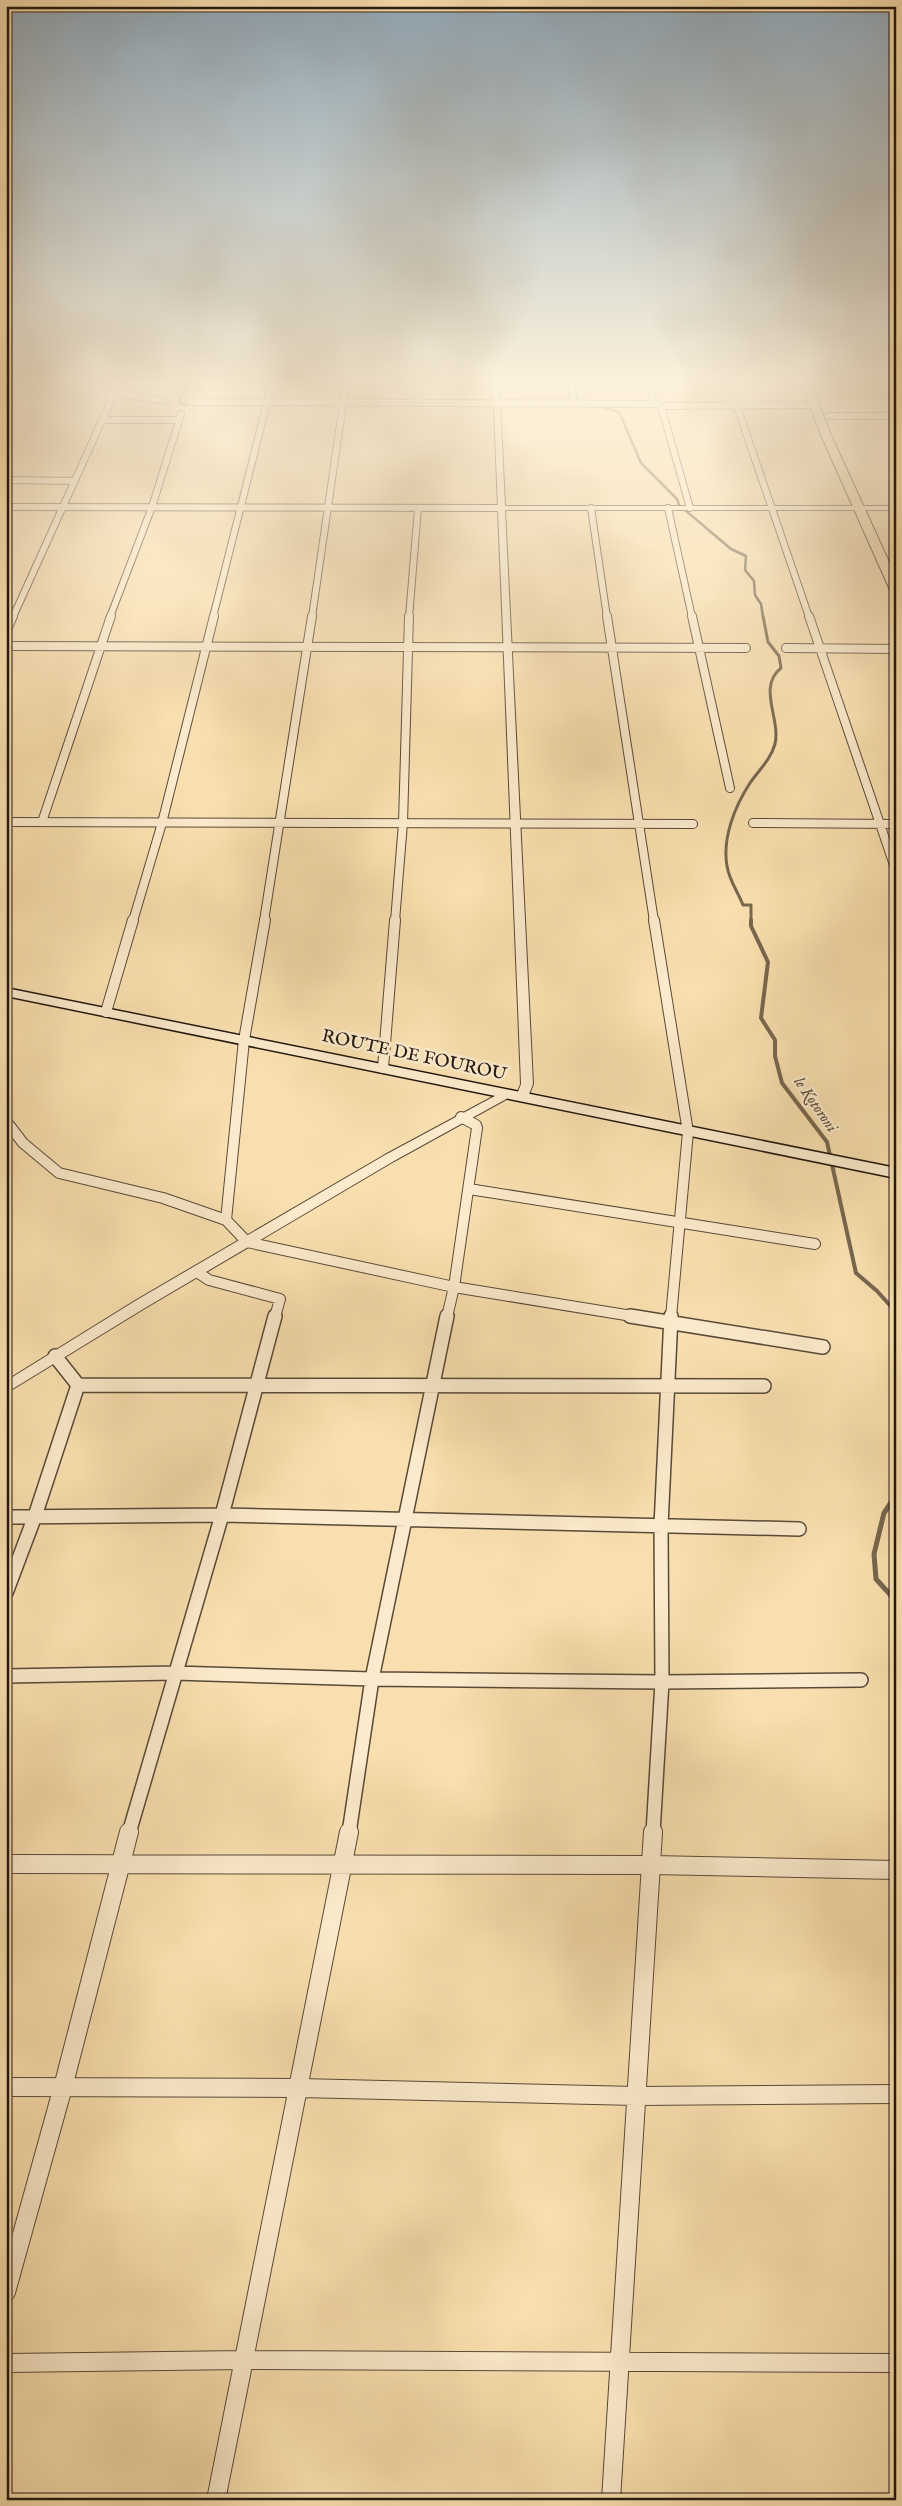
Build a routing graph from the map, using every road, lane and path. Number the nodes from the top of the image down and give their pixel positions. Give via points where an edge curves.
1 (66, 500) edge
2 (154, 500) edge
3 (243, 500) edge
4 (330, 500) edge
5 (502, 500) edge
6 (687, 500) edge
7 (769, 500) edge
8 (861, 500) edge
9 (862, 500) edge
10 (896, 504) edge
11 (864, 506) junction
12 (6, 507) edge
13 (62, 507) junction
14 (152, 507) junction
15 (241, 507) junction
16 (329, 507) junction
17 (418, 508) junction
18 (503, 508) junction
19 (591, 508) junction
20 (671, 508) junction
21 (690, 508) junction
22 (772, 508) junction
23 (896, 508) edge
24 (896, 564) edge
25 (896, 590) edge
26 (6, 632) edge
27 (6, 646) edge
28 (99, 646) junction
29 (206, 647) junction
30 (306, 647) junction
31 (407, 647) junction
32 (509, 647) junction
33 (613, 648) junction
34 (698, 648) junction
35 (746, 648) dead end
36 (786, 648) dead end
37 (820, 648) junction
38 (896, 648) edge
39 (730, 788) dead end
40 (6, 822) edge
41 (42, 822) junction
42 (162, 823) junction
43 (403, 823) junction
44 (753, 823) dead end
45 (281, 824) junction
46 (516, 824) junction
47 (638, 824) junction
48 (693, 824) dead end
49 (880, 824) junction
50 (896, 824) edge
51 (896, 871) edge
52 (6, 992) edge
53 (106, 1012) junction
54 (244, 1040) junction
55 (383, 1068) junction
56 (506, 1094) junction
57 (522, 1097) junction
58 (461, 1117) junction
59 (6, 1121) edge
60 (688, 1132) junction
61 (896, 1173) edge
62 (469, 1189) junction
63 (226, 1220) junction
64 (679, 1222) junction
65 (248, 1242) junction
66 (815, 1244) dead end
67 (197, 1272) junction
68 (454, 1287) junction
69 (670, 1324) junction
70 (822, 1347) dead end
71 (54, 1356) junction
72 (78, 1384) junction
73 (254, 1386) junction
74 (431, 1386) junction
75 (764, 1386) dead end
76 (669, 1387) junction
77 (6, 1388) edge
78 (222, 1515) junction
79 (35, 1516) junction
80 (6, 1517) edge
81 (405, 1521) junction
82 (661, 1526) junction
83 (799, 1528) dead end
84 (6, 1593) edge
85 (175, 1673) junction
86 (6, 1676) edge
87 (372, 1679) junction
88 (861, 1680) dead end
89 (662, 1682) junction
90 (6, 1864) edge
91 (120, 1864) junction
92 (652, 1865) junction
93 (344, 1866) junction
94 (896, 1870) edge
95 (6, 2086) edge
96 (63, 2087) junction
97 (300, 2088) junction
98 (896, 2094) edge
99 (636, 2096) junction
100 (6, 2292) edge
101 (246, 2360) junction
102 (6, 2363) edge
103 (620, 2363) junction
104 (896, 2363) edge
105 (216, 2500) edge
106 (611, 2500) edge

1 - 13 street
2 - 14 street
3 - 15 street
4 - 16 street
5 - 18 street
6 - 21 street
7 - 22 street
8 - 11 highway
9 - 11 highway
10 - 11 street
11 - 22 street
11 - 23 street
11 - 24 highway
11 - 25 highway
12 - 13 street
13 - 14 street
13 - 26 street
14 - 15 street
14 - 28 street
15 - 16 street
15 - 29 street
16 - 17 street
16 - 30 street
17 - 18 street
17 - 31 street
18 - 19 street
18 - 32 street
19 - 20 street
19 - 33 street
20 - 21 street
20 - 34 street
21 - 22 street
22 - 37 street
27 - 28 street
28 - 29 street
28 - 41 street
29 - 30 street
29 - 42 street
30 - 31 street
30 - 45 street
31 - 32 street
31 - 43 street
32 - 33 street
32 - 46 street
33 - 34 street
33 - 47 street
34 - 35 street
34 - 39 street
36 - 37 street
37 - 38 street
37 - 49 street
40 - 41 street
41 - 42 street
42 - 45 street
42 - 53 street
43 - 45 street
43 - 46 street
43 - 55 street
44 - 49 street
45 - 54 street
46 - 47 street
46 - 57 street via 527,1084
47 - 48 street
47 - 60 street
49 - 50 street
49 - 51 street
52 - 53 main road, ROUTE DE FOUROU
53 - 54 main road, ROUTE DE FOUROU
54 - 55 main road, ROUTE DE FOUROU
54 - 63 street
55 - 56 main road, ROUTE DE FOUROU
56 - 57 main road, ROUTE DE FOUROU
56 - 58 street
57 - 60 main road, ROUTE DE FOUROU
58 - 62 street via 477,1128
58 - 65 street
59 - 63 street via 23,1142 59,1173 163,1198
60 - 61 main road, ROUTE DE FOUROU
60 - 64 street
62 - 64 street
62 - 68 street
63 - 65 street
64 - 66 street
64 - 69 street
65 - 67 street
65 - 68 street
67 - 71 street
67 - 73 street via 208,1280 280,1299
68 - 69 street
68 - 74 street
69 - 70 street
69 - 76 street
71 - 72 street
71 - 77 street
72 - 73 street
72 - 79 street
73 - 74 street
73 - 78 street
74 - 76 street
74 - 81 street
75 - 76 street
76 - 82 street
78 - 79 street
78 - 81 street
78 - 85 street
79 - 80 street
79 - 84 street
81 - 82 street
81 - 87 street
82 - 83 street
82 - 89 street
85 - 86 street
85 - 87 street
85 - 91 street
87 - 89 street
87 - 93 street
88 - 89 street
89 - 92 street
90 - 91 street
91 - 93 street
91 - 96 street
92 - 93 street
92 - 94 street
92 - 99 street
93 - 97 street
95 - 96 street
96 - 97 street
96 - 100 street
97 - 99 street
97 - 101 street
98 - 99 street
99 - 103 street
101 - 102 street
101 - 103 street
101 - 105 street
103 - 104 street
103 - 106 street

